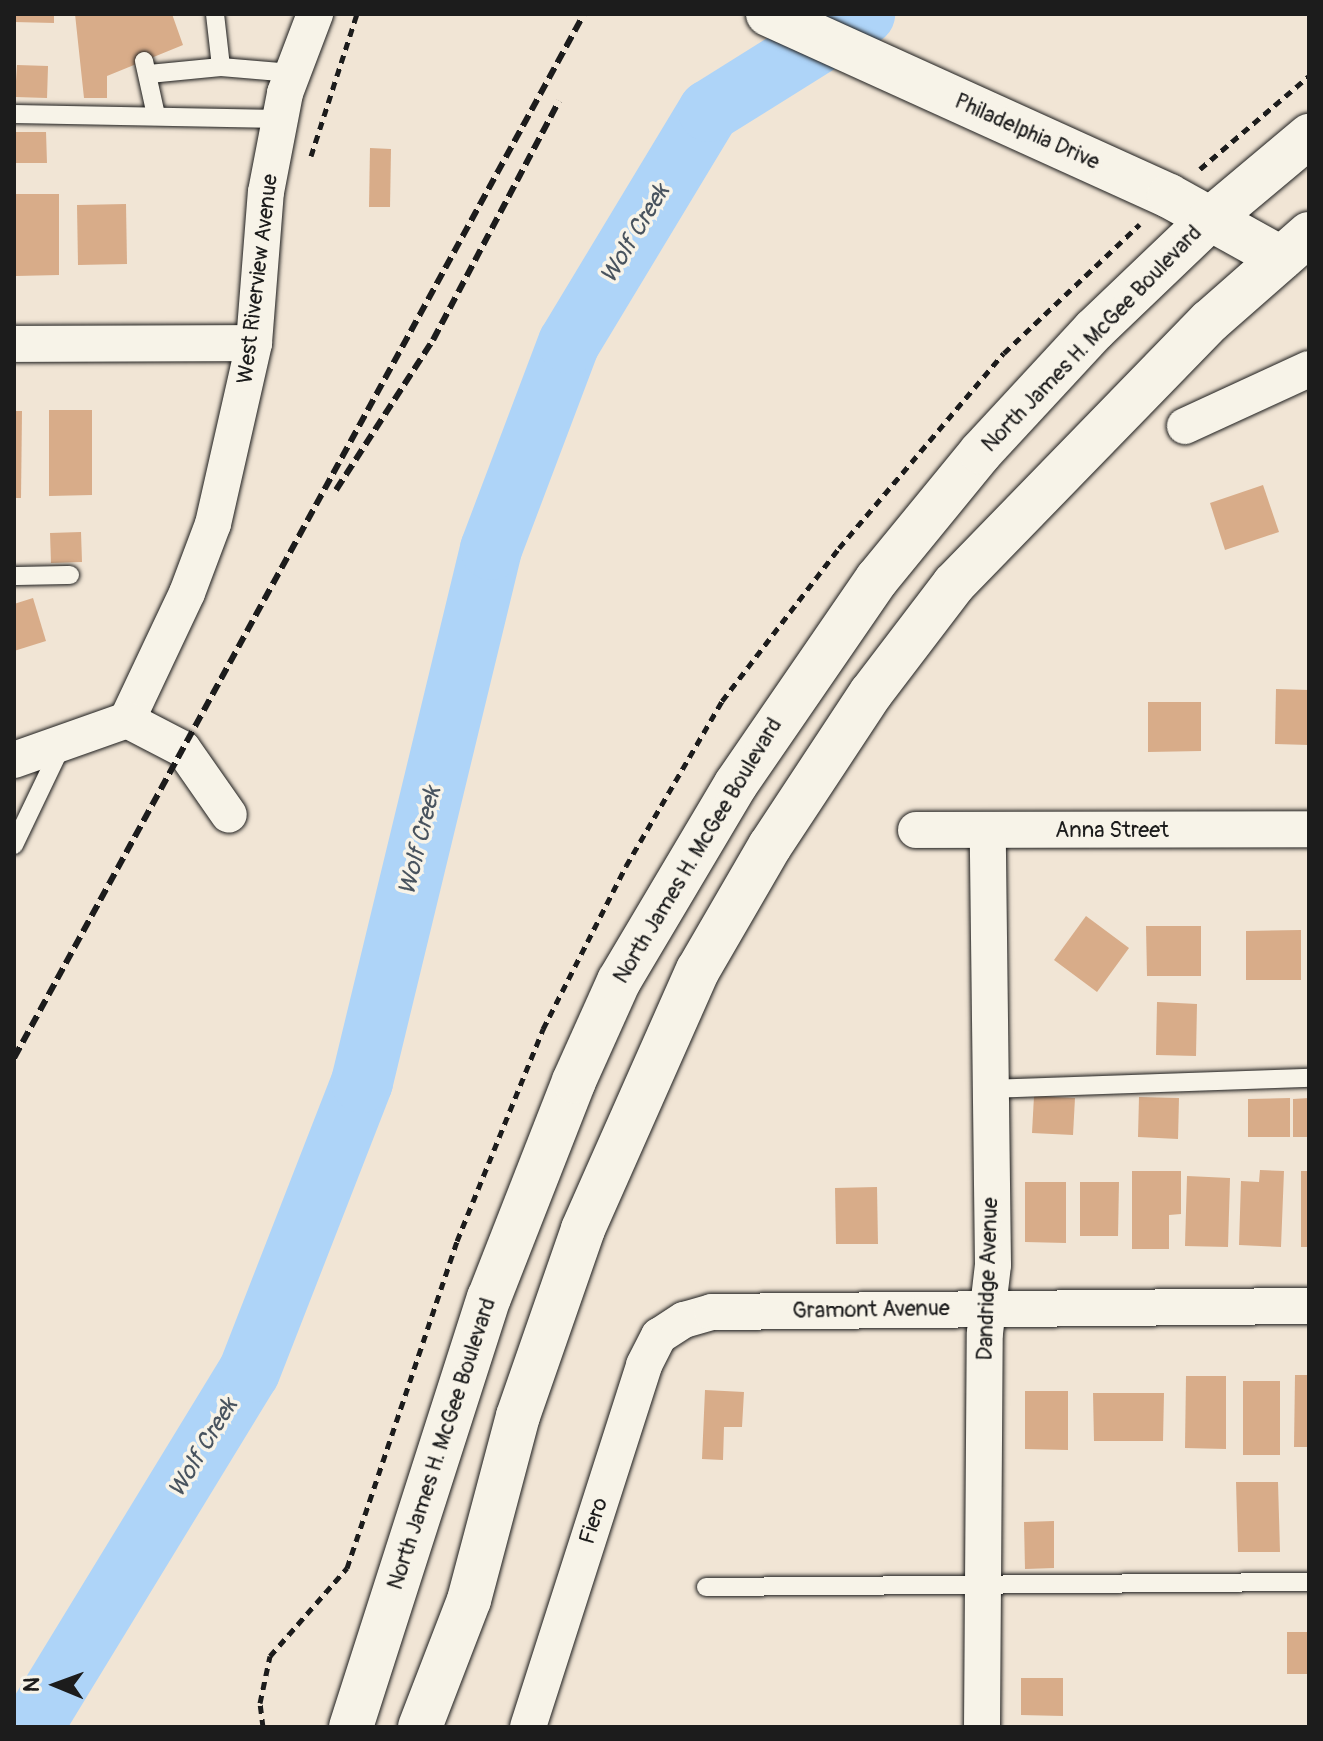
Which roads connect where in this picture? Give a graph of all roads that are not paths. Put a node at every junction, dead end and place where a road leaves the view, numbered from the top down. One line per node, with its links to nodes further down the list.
1 (215, 14): 4 (lane)
2 (315, 14): 5 (street, West Riverview Avenue)
3 (768, 14): 10 (main road, Philadelphia Drive)
4 (221, 67): 5 (lane); 7 (lane)
5 (292, 73): 8 (street, West Riverview Avenue)
6 (14, 114): 7 (lane)
7 (156, 115): 8 (lane)
8 (280, 119): 12 (street, West Riverview Avenue)
9 (1309, 136): 10 (main road, North James H. McGee Boulevard)
10 (1209, 220): 11 (main road, Philadelphia Drive); 34 (main road, North James H. McGee Boulevard)
11 (1295, 246): 35 (main road)
12 (254, 343): 13 (street); 18 (street, West Riverview Avenue)
13 (14, 344)
14 (1309, 369): 15 (street)
15 (1185, 426)
16 (70, 575): 17 (lane)
17 (14, 576)
18 (127, 720): 19 (street); 21 (street)
19 (61, 747): 20 (street); 25 (lane)
20 (14, 760)
21 (229, 815)
22 (1309, 829): 24 (street, Anna Street)
23 (916, 830): 24 (street, Anna Street)
24 (988, 831): 27 (street, Dandridge Avenue)
25 (14, 845)
26 (1309, 1078): 27 (lane)
27 (990, 1089): 29 (street, Dandridge Avenue)
28 (1309, 1306): 29 (street, Gramont Avenue)
29 (988, 1309): 30 (street, Gramont Avenue); 32 (street, Dandridge Avenue)
30 (676, 1325): 36 (street, Fiero)
31 (1309, 1582): 32 (lane)
32 (982, 1586): 33 (lane); 37 (street, Dandridge Avenue)
33 (706, 1587)
34 (351, 1727)
35 (420, 1727)
36 (528, 1727)
37 (982, 1727)

